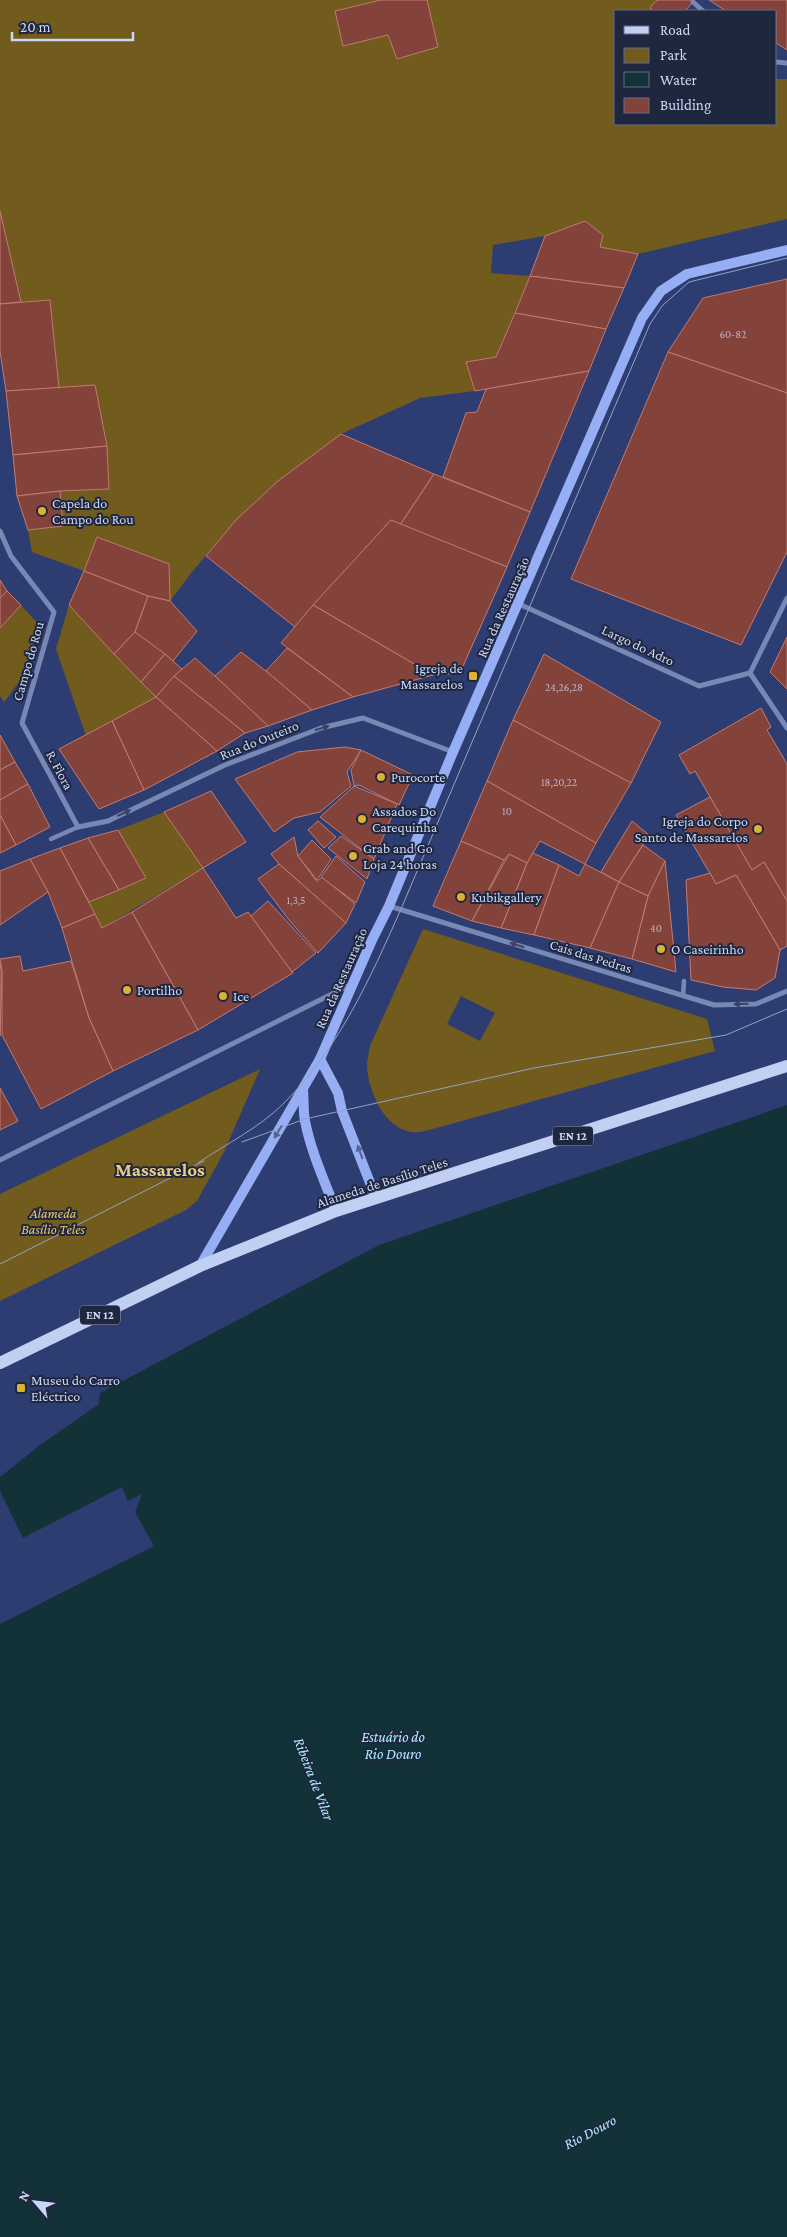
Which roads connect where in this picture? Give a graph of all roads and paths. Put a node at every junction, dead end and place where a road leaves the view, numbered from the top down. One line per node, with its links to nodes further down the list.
1 (693, 2): 2 (street)
2 (702, 10)
3 (787, 250): 6 (main road, Rua da Restauração)
4 (0, 531): 8 (street, Campo do Rou)
5 (787, 598): 7 (street)
6 (520, 604): 7 (street, Largo do Adro); 10 (main road, Rua da Restauração)
7 (750, 673): 9 (street)
8 (22, 723): 11 (street, R. Flora)
9 (787, 728)
10 (454, 752): 11 (street, Rua do Outeiro, one-way to 10); 13 (main road, Rua da Restauração)
11 (78, 827): 12 (street)
12 (51, 839)
13 (389, 906): 15 (main road, Rua da Restauração); 17 (street, Cais das Pedras, one-way to 13)
14 (684, 981): 17 (street)
15 (355, 982): 18 (main road, Rua da Restauração); 21 (street)
16 (787, 991): 17 (street, Cais das Pedras, one-way to 17)
17 (683, 996)
18 (320, 1059): 20 (main road, Rua da Restauração); 22 (main road, one-way to 18)
19 (787, 1066): 22 (main road, Alameda de Basílio Teles / EN 12)
20 (304, 1090): 23 (main road, Rua da Restauração); 24 (main road, Rua da Restauração, one-way to 24)
21 (0, 1160)
22 (376, 1198): 23 (main road, Alameda de Basílio Teles / EN 12)
23 (336, 1211): 24 (main road, Alameda de Basílio Teles / EN 12)
24 (200, 1266): 25 (main road, Alameda de Basílio Teles / EN 12)
25 (0, 1363)

